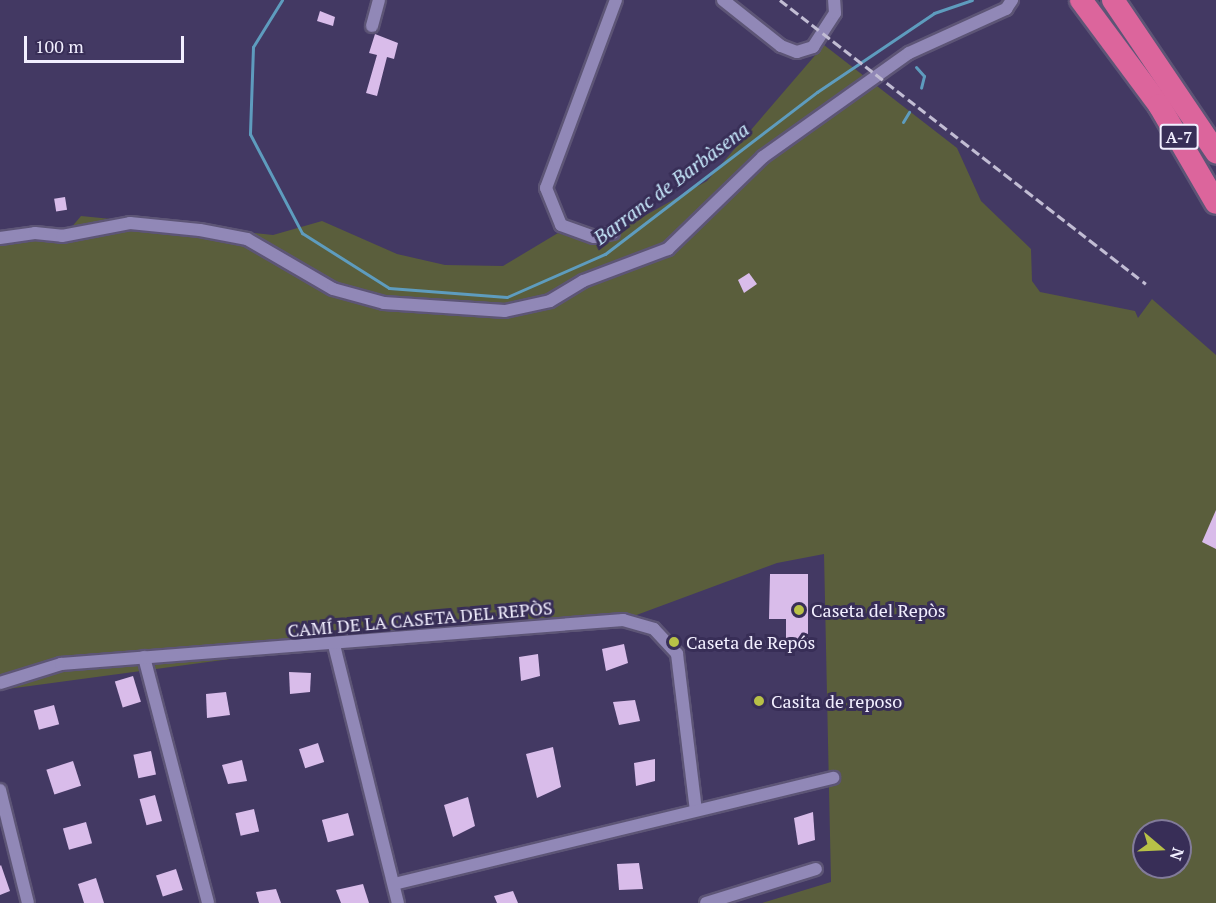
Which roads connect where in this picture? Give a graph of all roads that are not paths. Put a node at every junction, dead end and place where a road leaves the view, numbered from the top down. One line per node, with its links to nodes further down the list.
1 (379, 0): 8 (street)
2 (616, 0): 11 (street)
3 (723, 0): 4 (street)
4 (834, 0)
5 (1012, 0): 12 (street)
6 (1081, 0): 10 (highway, A-7)
7 (1113, 0): 9 (highway, A-7)
8 (372, 26)
9 (1216, 152)
10 (1216, 203)
11 (613, 233)
12 (0, 238)
13 (334, 645): 14 (street, CAMÍ DE LA CASETA DEL REPÒS); 18 (street, CAMÍ DE LA CASETA DEL REPÒS); 20 (street)
14 (144, 657): 15 (street, CAMÍ DE LA CASETA DEL REPÒS); 22 (street)
15 (0, 683)
16 (833, 778): 18 (street)
17 (0, 790): 21 (street)
18 (696, 810): 20 (street)
19 (816, 869): 24 (street)
20 (394, 884): 23 (street)
21 (28, 903)
22 (208, 903)
23 (398, 903)
24 (706, 903)

